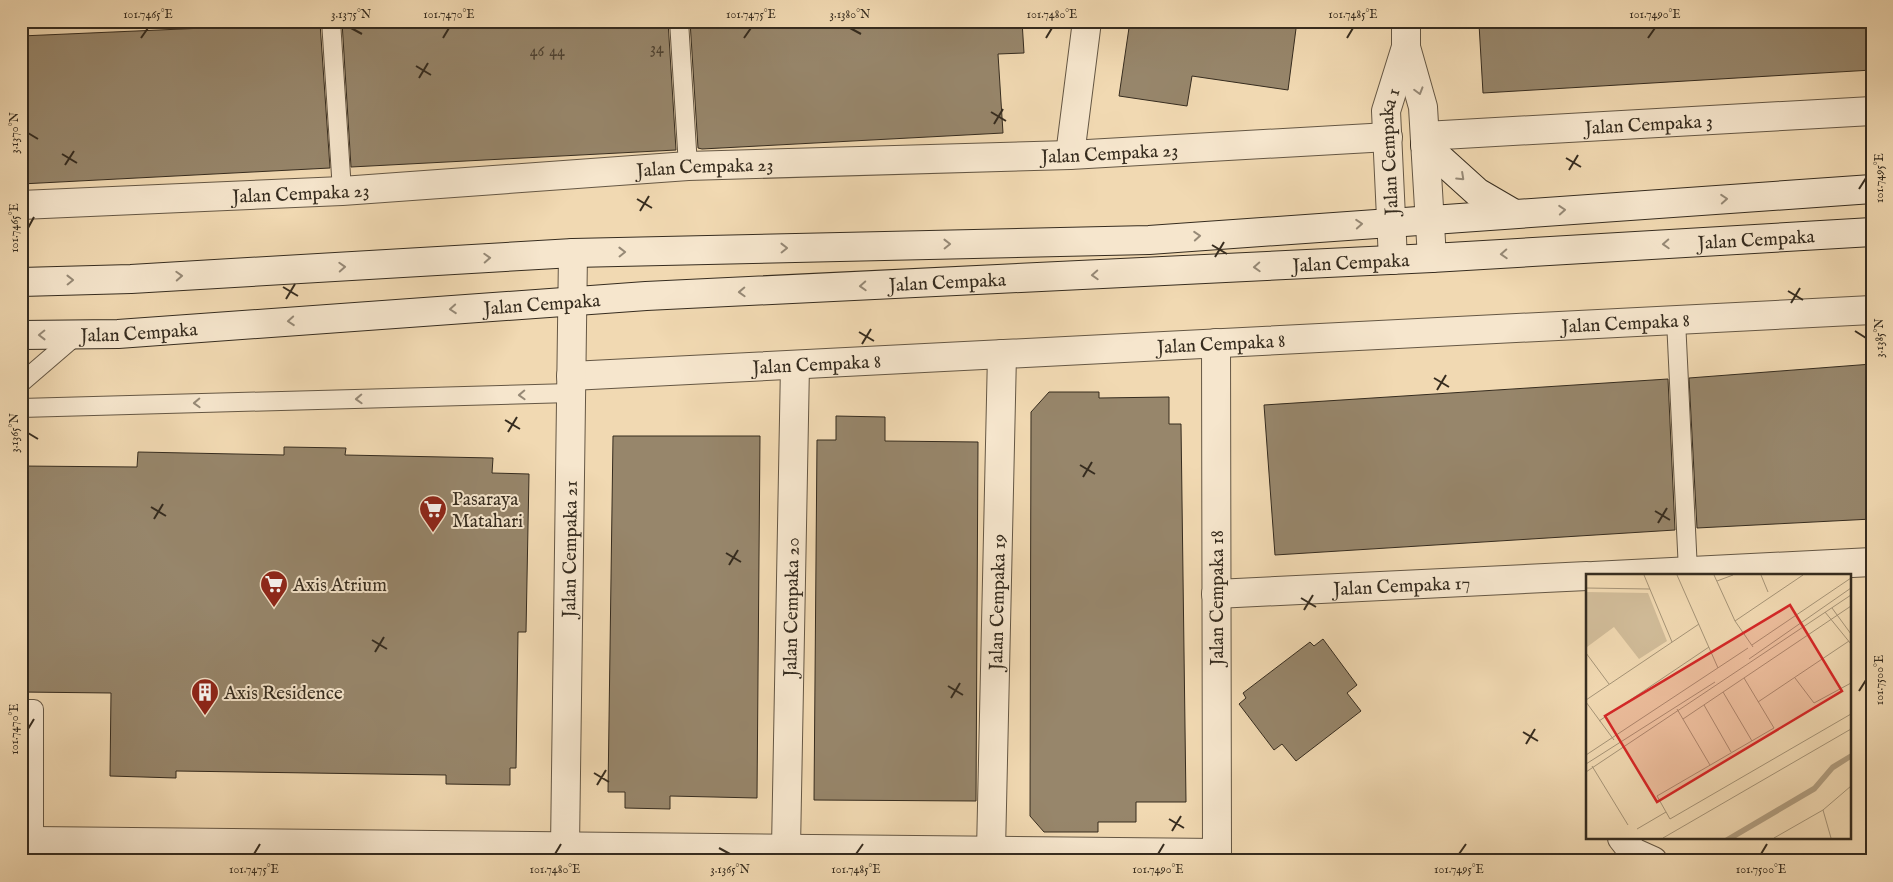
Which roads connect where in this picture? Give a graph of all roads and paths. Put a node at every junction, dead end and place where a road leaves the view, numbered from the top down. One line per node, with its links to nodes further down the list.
1 (331, 21): 11 (lane)
2 (679, 21): 9 (lane)
3 (1087, 21): 8 (street)
4 (1406, 34): 6 (street, Jalan Cempaka 1); 7 (street, Jalan Cempaka 1, one-way to 7)
5 (1872, 111): 7 (street, Jalan Cempaka 3)
6 (1388, 136): 8 (street, Jalan Cempaka 23); 15 (street, Jalan Cempaka 1)
7 (1425, 140): 13 (street, one-way to 13); 14 (street, Jalan Cempaka 1)
8 (1070, 155): 9 (street, Jalan Cempaka 23)
9 (688, 166): 11 (street, Jalan Cempaka 23)
10 (1872, 189): 13 (street, Jalan Cempaka, one-way to 10)
11 (342, 191): 12 (street, Jalan Cempaka 23)
12 (21, 205)
13 (1513, 213): 14 (street, Jalan Cempaka)
14 (1429, 220): 15 (street, Jalan Cempaka); 18 (street, Jalan Cempaka 1)
15 (1392, 222): 17 (street, Jalan Cempaka, one-way to 15); 19 (street, Jalan Cempaka 1)
16 (1872, 232): 18 (street, Jalan Cempaka, one-way to 18)
17 (573, 253): 20 (street, Jalan Cempaka, one-way to 17); 21 (street, Jalan Cempaka 21)
18 (1432, 258): 19 (street, Jalan Cempaka)
19 (1393, 260): 21 (street, Jalan Cempaka, one-way to 21)
20 (21, 282)
21 (572, 300): 24 (street, Jalan Cempaka, one-way to 24); 30 (street, Jalan Cempaka 21)
22 (1872, 310): 23 (street, Jalan Cempaka 8)
23 (1676, 320): 26 (street, Jalan Cempaka 8); 33 (lane)
24 (78, 334): 25 (street, Jalan Cempaka, one-way to 25); 29 (lane)
25 (21, 335)
26 (1216, 343): 27 (street, Jalan Cempaka 8); 36 (street, Jalan Cempaka 18)
27 (1002, 354): 28 (street, Jalan Cempaka 8); 41 (street, Jalan Cempaka 19)
28 (795, 365): 30 (street, Jalan Cempaka 8); 43 (street, Jalan Cempaka 20)
29 (21, 383)
30 (571, 385): 31 (lane, one-way to 31); 39 (street, Jalan Cempaka 21)
31 (21, 408)
32 (1872, 562): 33 (street)
33 (1688, 571): 34 (street)
34 (1634, 574)
35 (1586, 576): 36 (street, Jalan Cempaka 17)
36 (1216, 594): 41 (street, Jalan Cempaka 18)
37 (21, 709): 40 (lane)
38 (1624, 840): 44 (street)
39 (565, 846): 42 (street); 43 (street)
40 (34, 851): 42 (street)
41 (991, 851): 43 (street)
42 (433, 853)
43 (801, 853)
44 (1653, 861)

